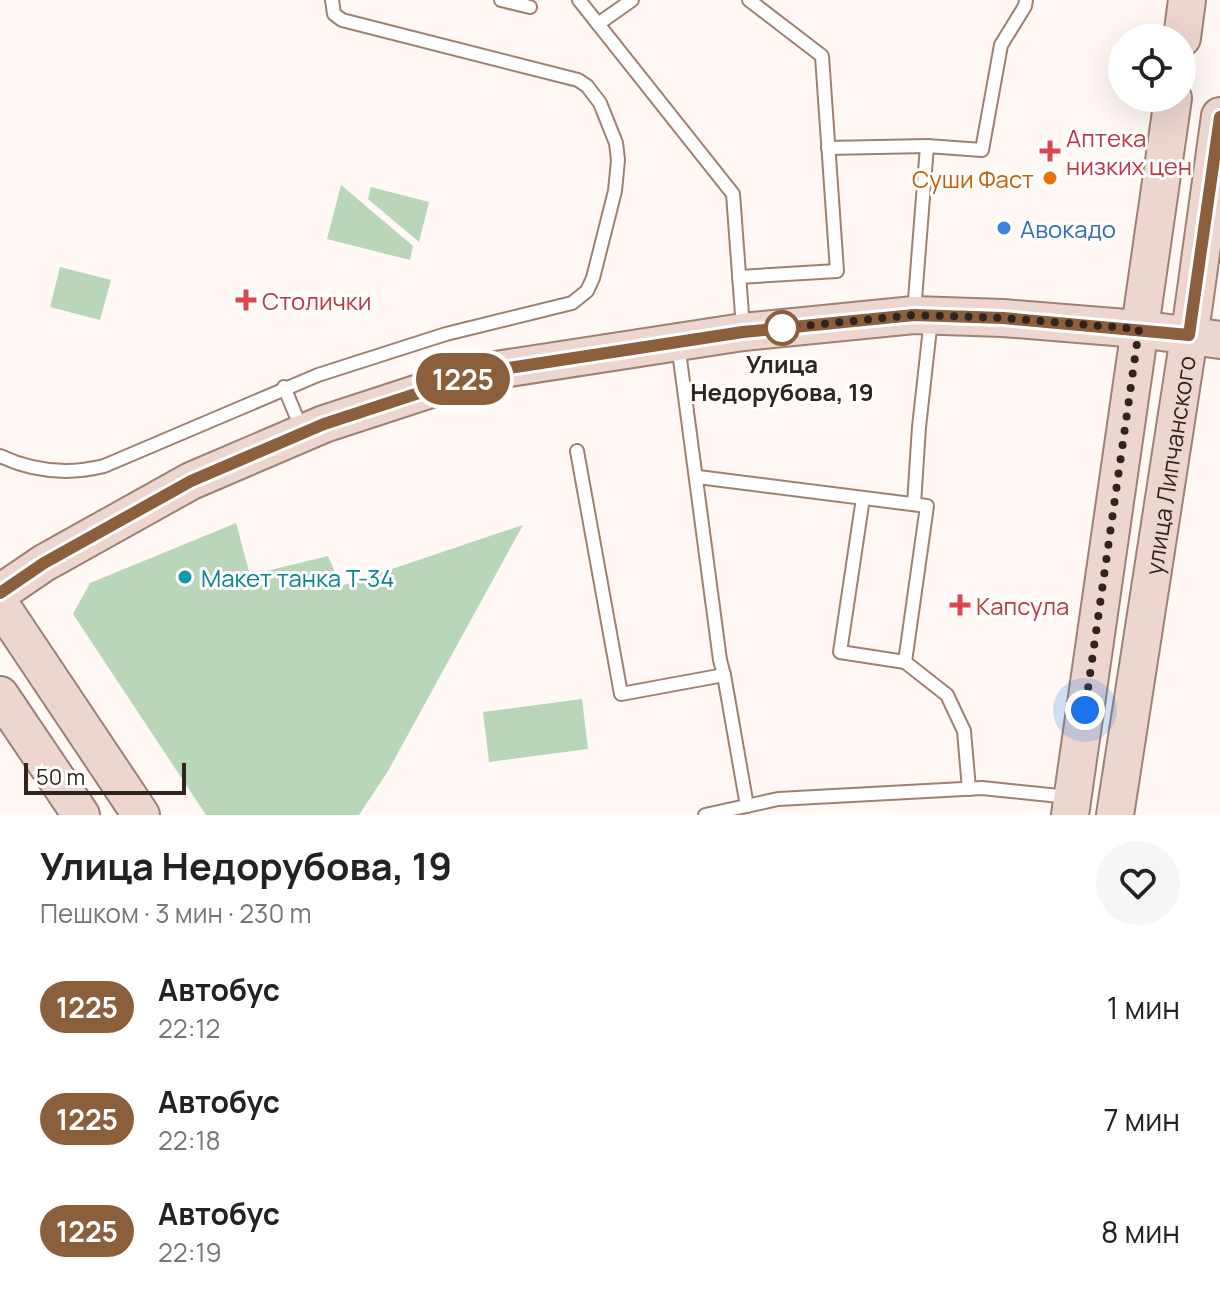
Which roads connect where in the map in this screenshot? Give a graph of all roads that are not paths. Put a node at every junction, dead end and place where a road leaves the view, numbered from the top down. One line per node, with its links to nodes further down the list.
1 (332, 0): 21 (lane)
2 (501, 0): 8 (lane)
3 (579, 0): 9 (lane)
4 (632, 0): 9 (lane)
5 (749, 0): 14 (lane)
6 (1026, 0): 13 (lane)
7 (1187, 0): 10 (street)
8 (530, 7)
9 (598, 24): 15 (lane)
10 (1184, 24)
11 (1171, 112): 17 (street, улица Липчанского)
12 (1220, 116): 19 (street, улица Липчанского)
13 (927, 146): 14 (lane); 16 (lane)
14 (828, 148): 15 (lane)
15 (739, 277): 18 (lane)
16 (923, 315): 17 (street); 18 (street); 27 (lane)
17 (1139, 329): 19 (street); 35 (street, улица Липчанского)
18 (743, 332): 20 (street)
19 (1204, 338): 39 (street, улица Липчанского)
20 (678, 341): 22 (street); 25 (lane)
21 (284, 387): 22 (lane); 24 (lane)
22 (304, 433): 28 (street)
23 (577, 451): 31 (lane)
24 (0, 456)
25 (698, 477): 26 (lane); 31 (lane)
26 (863, 498): 27 (lane); 30 (lane)
27 (914, 504): 30 (lane)
28 (0, 593)
29 (0, 604): 37 (street)
30 (905, 662): 33 (lane)
31 (724, 675): 34 (lane)
32 (0, 695): 36 (street)
33 (969, 789): 34 (lane); 35 (lane)
34 (747, 806): 38 (lane)
35 (1071, 806)
36 (81, 815)
37 (141, 815)
38 (705, 815)
39 (1115, 815)

